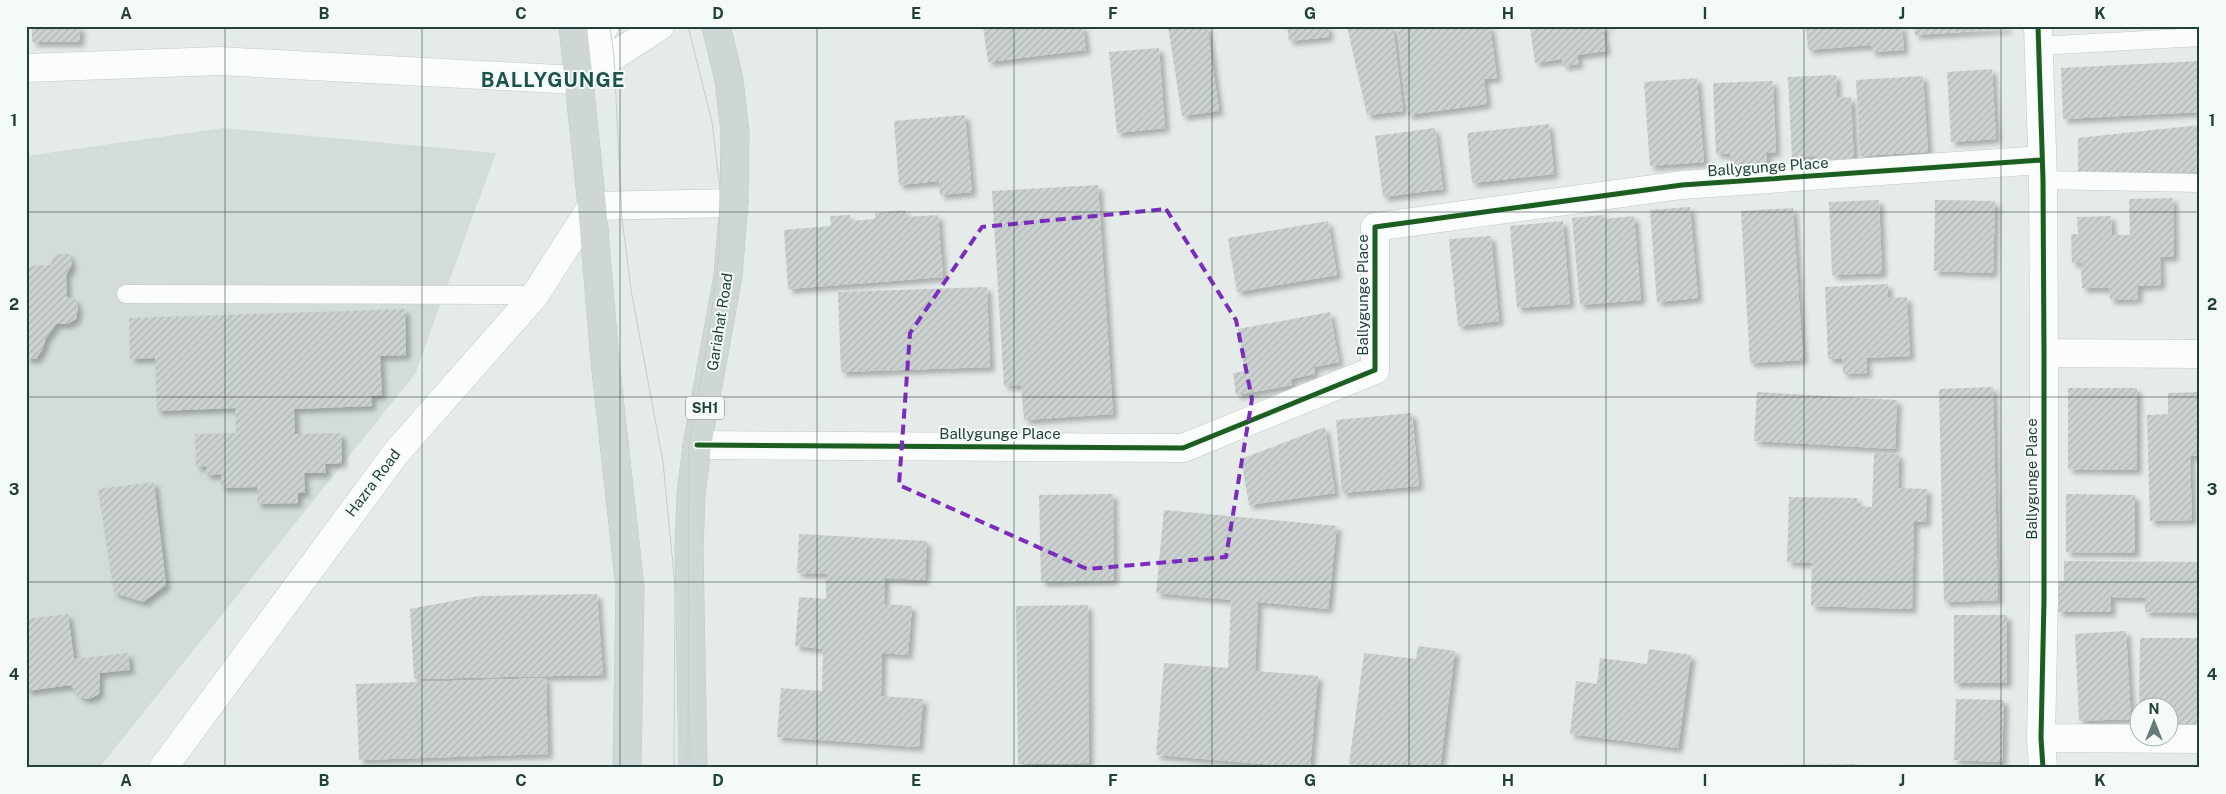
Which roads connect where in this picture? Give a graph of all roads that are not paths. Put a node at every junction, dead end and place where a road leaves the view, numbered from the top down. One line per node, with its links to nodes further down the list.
1 (573, 26): 8 (main road)
2 (605, 26): 8 (street)
3 (660, 26): 8 (street)
4 (716, 26): 11 (main road, Gariahat Road / SH1)
5 (2194, 33): 6 (lane)
6 (2038, 36): 9 (street, Ballygunge Place)
7 (26, 68): 8 (street)
8 (578, 80): 12 (main road)
9 (2042, 170): 10 (lane); 15 (street, Ballygunge Place); 17 (street, Ballygunge Place)
10 (2200, 183)
11 (734, 203): 12 (street); 17 (main road, Gariahat Road / SH1)
12 (592, 206): 14 (street, Hazra Road); 21 (main road)
13 (126, 294): 14 (lane)
14 (535, 295): 20 (street, Hazra Road)
15 (2044, 353): 16 (street); 18 (street, Ballygunge Place)
16 (2200, 354)
17 (697, 445): 22 (main road, Gariahat Road / SH1)
18 (2041, 738): 19 (street); 23 (street, Ballygunge Place)
19 (2200, 739)
20 (163, 768)
21 (627, 768)
22 (693, 768)
23 (2043, 768)

